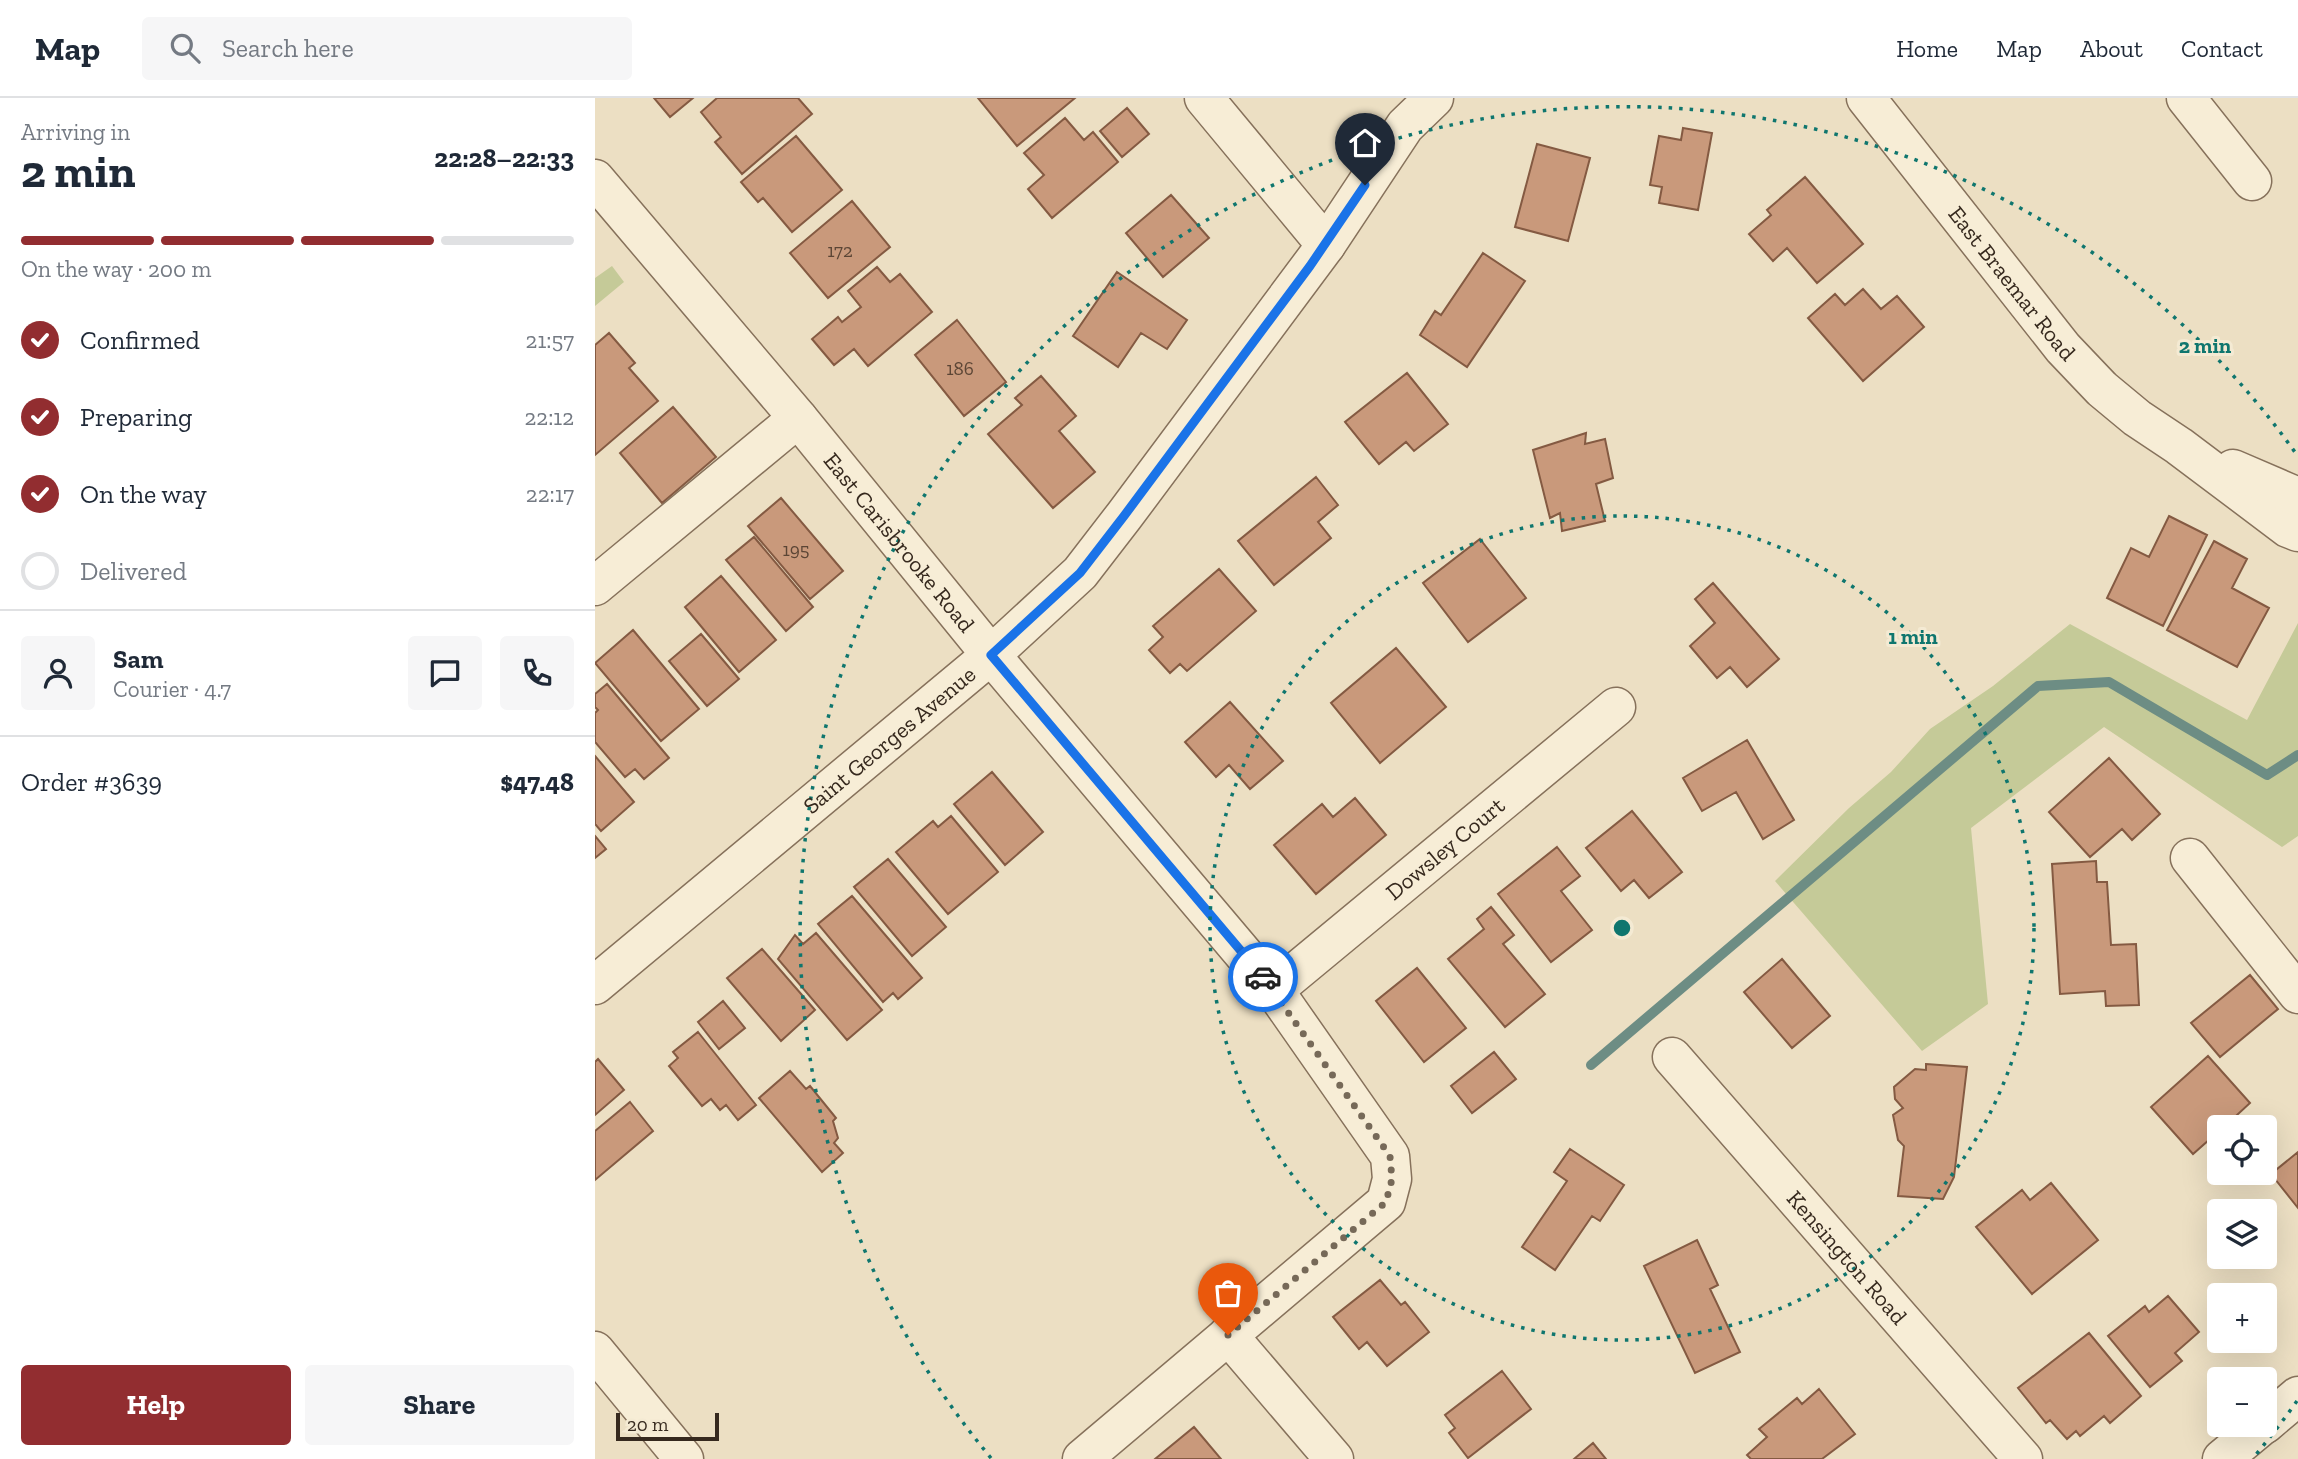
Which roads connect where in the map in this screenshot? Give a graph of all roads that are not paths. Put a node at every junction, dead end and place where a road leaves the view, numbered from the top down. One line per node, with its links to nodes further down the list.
1 (1204, 98): 7 (street)
2 (1434, 98): 7 (street, Saint Georges Avenue)
3 (1866, 98): 9 (street, East Braemar Road)
4 (2186, 98): 6 (street)
5 (595, 179): 8 (street, East Carisbrooke Road)
6 (2252, 181)
7 (1325, 245): 13 (street, Saint Georges Avenue)
8 (798, 418): 12 (street); 13 (street, East Carisbrooke Road)
9 (2179, 446): 10 (street, East Braemar Road); 11 (street, East Braemar Road)
10 (2298, 497)
11 (2298, 533)
12 (595, 586)
13 (991, 655): 16 (street, Saint Georges Avenue); 17 (street, East Carisbrooke Road)
14 (1616, 707): 17 (street, Dowsley Court)
15 (2190, 858): 18 (street)
16 (595, 985)
17 (1274, 990): 20 (street, East Carisbrooke Road)
18 (2298, 994)
19 (1672, 1057): 28 (street, Kensington Road)
20 (1228, 1335): 26 (street); 27 (street)
21 (595, 1351): 25 (street)
22 (2298, 1396): 23 (street)
23 (2277, 1413)
24 (2248, 1437): 29 (street)
25 (684, 1459)
26 (1082, 1459)
27 (1334, 1459)
28 (2023, 1459)
29 (2222, 1459)

